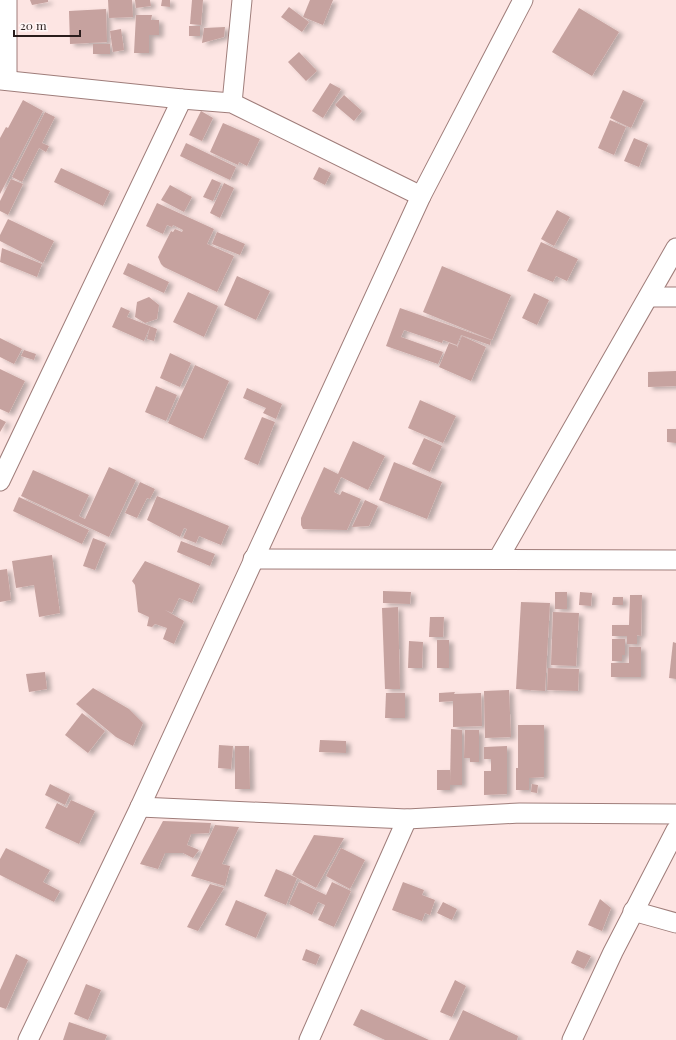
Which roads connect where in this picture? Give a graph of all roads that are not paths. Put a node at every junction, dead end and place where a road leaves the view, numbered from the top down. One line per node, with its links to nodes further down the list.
1 (7, 0): 4 (street)
2 (242, 0): 6 (street)
3 (523, 0): 7 (street)
4 (3, 80): 5 (street)
5 (182, 99): 6 (street); 11 (street)
6 (232, 102): 7 (street)
7 (421, 196): 12 (street)
8 (676, 248): 9 (street)
9 (649, 297): 10 (street); 13 (street)
10 (676, 297)
11 (0, 480)
12 (253, 559): 13 (street); 15 (street)
13 (498, 559): 14 (street)
14 (676, 560)
15 (140, 807): 17 (street); 21 (street)
16 (676, 814): 17 (street)
17 (407, 819): 22 (street)
18 (676, 830): 19 (street)
19 (633, 912): 20 (street); 23 (street)
20 (676, 923)
21 (28, 1040)
22 (309, 1040)
23 (572, 1040)

